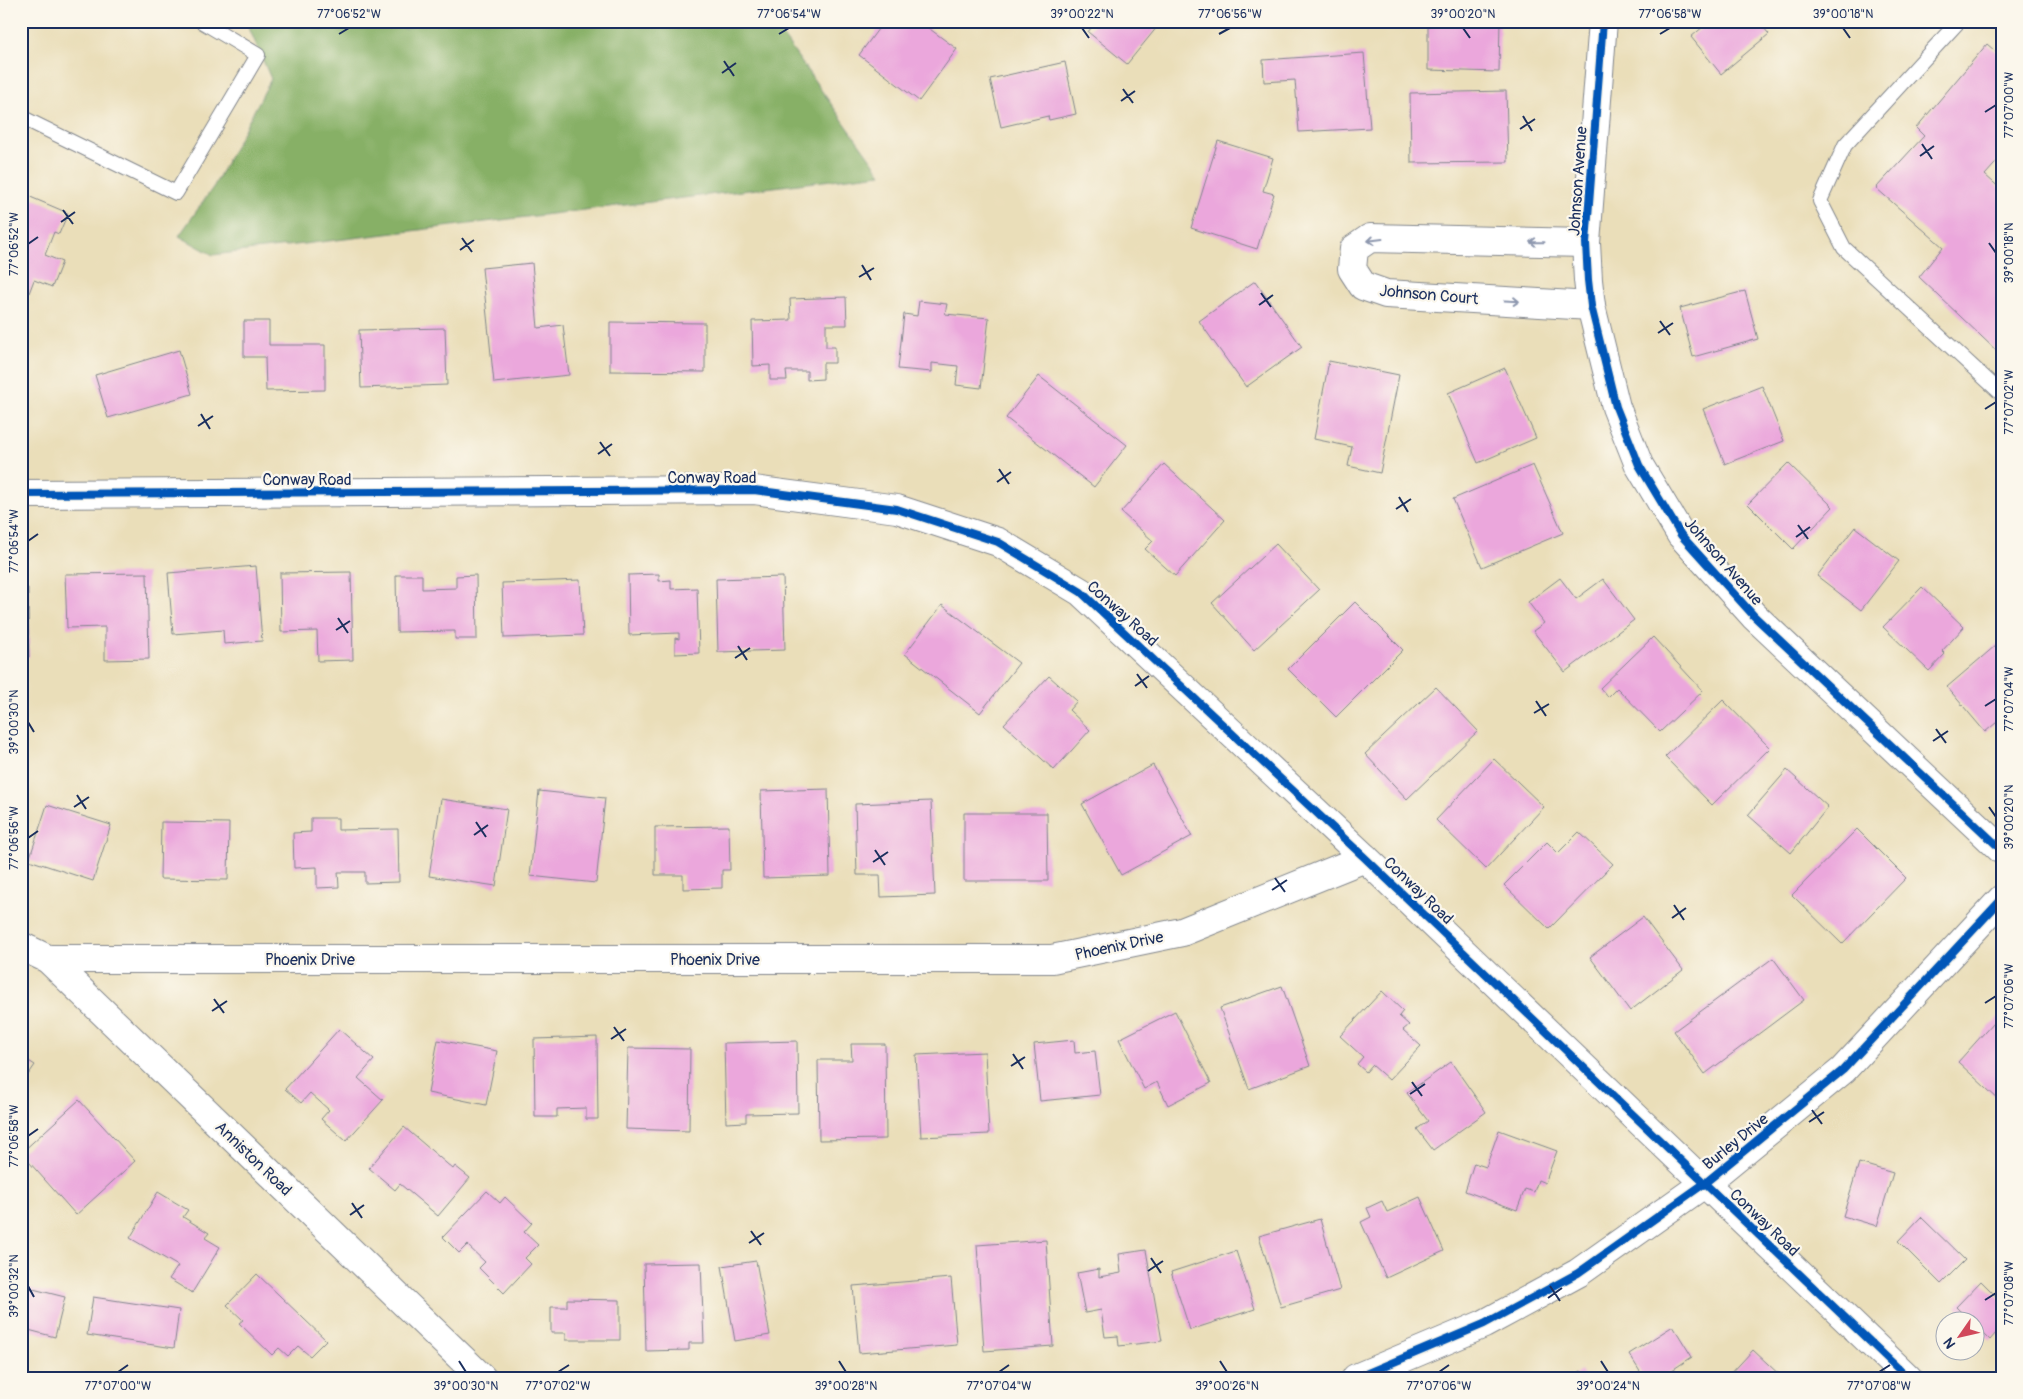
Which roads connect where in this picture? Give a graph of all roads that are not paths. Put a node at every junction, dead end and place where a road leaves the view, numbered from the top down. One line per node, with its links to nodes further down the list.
1 (202, 21): 4 (lane)
2 (1603, 21): 5 (street, Johnson Avenue)
3 (1959, 21): 7 (lane)
4 (21, 117)
5 (1586, 243): 6 (street, Johnson Avenue); 6 (street, Johnson Court, one-way to 6)
6 (1591, 306): 9 (street, Johnson Avenue)
7 (2002, 394)
8 (21, 494): 10 (street, Conway Road)
9 (2002, 850)
10 (1365, 858): 13 (street, Phoenix Drive); 14 (street, Conway Road)
11 (2002, 899): 14 (street, Burley Drive)
12 (21, 946): 13 (street, Anniston Road)
13 (48, 959): 15 (street, Anniston Road)
14 (1705, 1183): 16 (street, Burley Drive); 17 (street, Conway Road)
15 (482, 1378)
16 (1356, 1378)
17 (1908, 1378)

